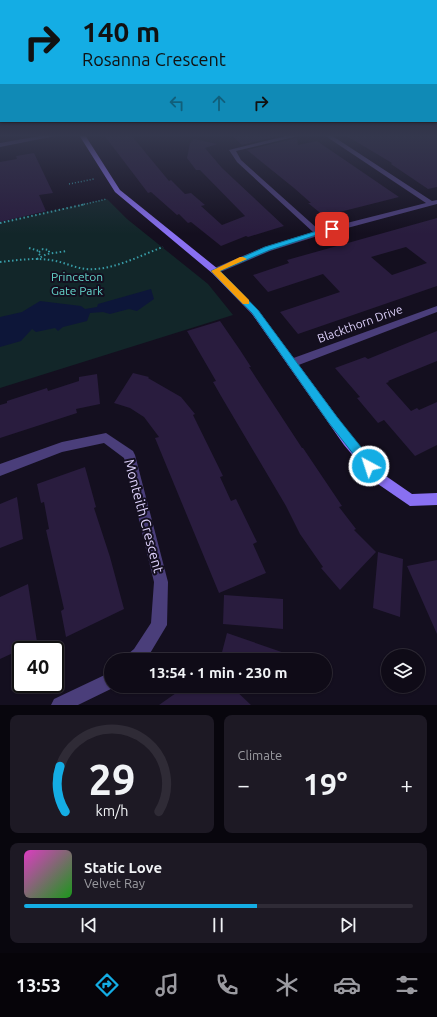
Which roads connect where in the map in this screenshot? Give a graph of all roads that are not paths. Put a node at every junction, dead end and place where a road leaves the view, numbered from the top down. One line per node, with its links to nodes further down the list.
1 (103, 168): 6 (street)
2 (247, 168): 5 (street)
3 (379, 168): 4 (street)
4 (434, 203): 5 (street)
5 (318, 232): 6 (street)
6 (215, 271): 8 (street)
7 (437, 309): 8 (street, Blackthorn Drive)
8 (292, 363): 10 (street)
9 (0, 470): 11 (street, Monteith Crescent)
10 (437, 499)
11 (141, 653)
12 (104, 683): 13 (street)
13 (60, 705)

